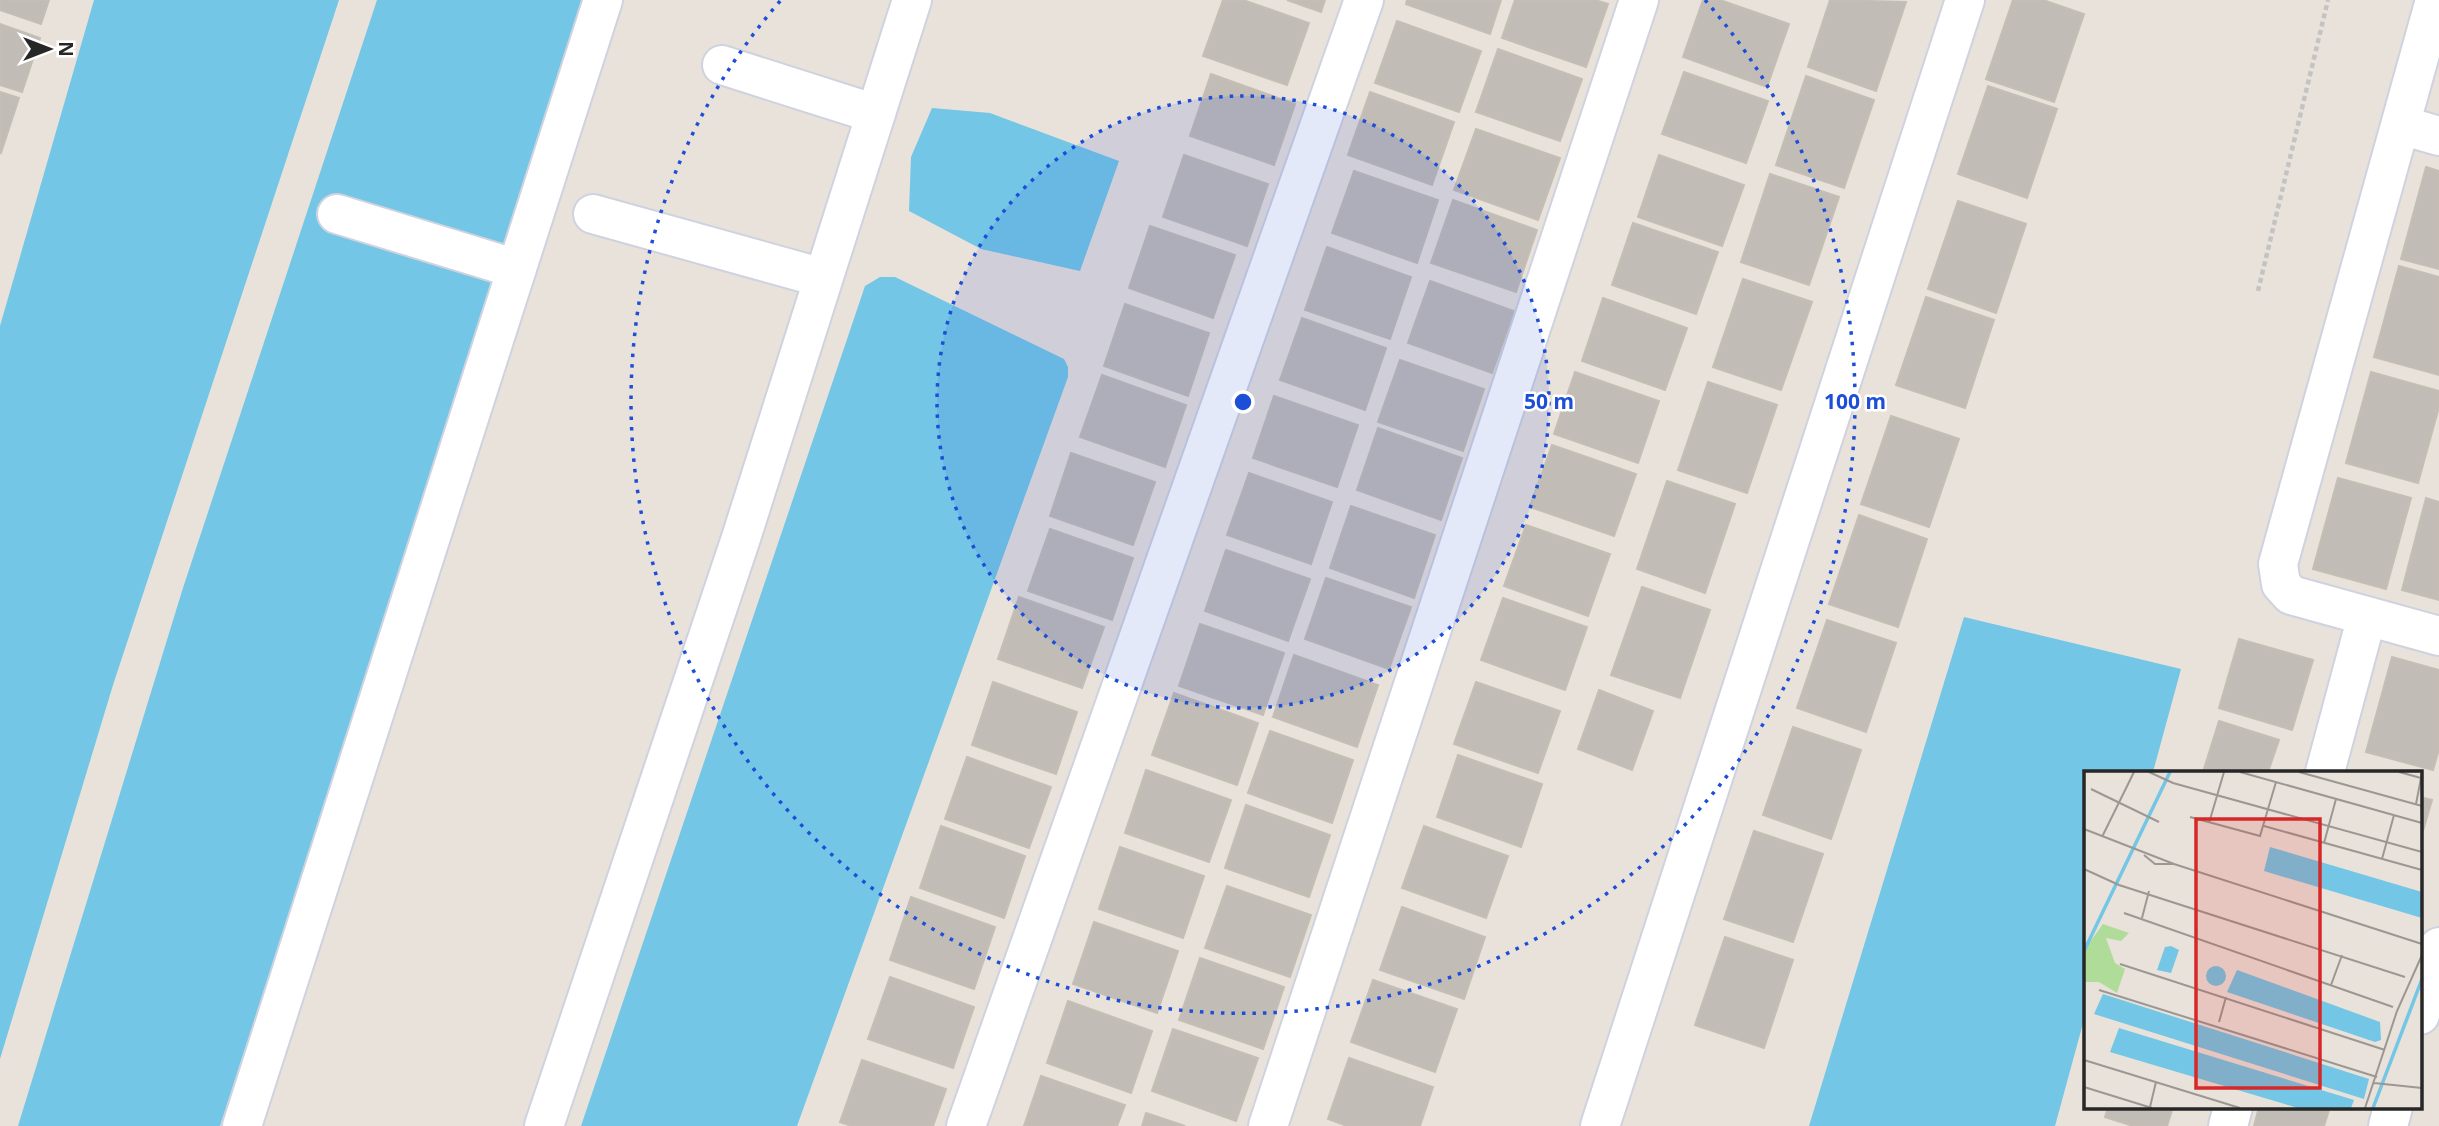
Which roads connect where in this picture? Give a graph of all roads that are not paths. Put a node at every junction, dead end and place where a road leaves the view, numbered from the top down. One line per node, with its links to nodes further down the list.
1 (603, 0): 13 (street)
2 (912, 0): 8 (street)
3 (1364, 0): 24 (street)
4 (1639, 0): 25 (street)
5 (1965, 0): 26 (street)
6 (2435, 0): 9 (street)
7 (722, 65): 8 (street)
8 (876, 114): 14 (street)
9 (2401, 125): 10 (street); 15 (street)
10 (2439, 136)
11 (337, 214): 13 (street)
12 (593, 214): 14 (street)
13 (517, 269): 22 (street)
14 (823, 278): 23 (street)
15 (2367, 616): 16 (street); 17 (street)
16 (2439, 636)
17 (2325, 771)
18 (2439, 947): 19 (street)
19 (2422, 1007)
20 (2233, 1108): 27 (street)
21 (2393, 1108): 28 (street)
22 (242, 1126)
23 (544, 1126)
24 (966, 1126)
25 (1268, 1126)
26 (1600, 1126)
27 (2228, 1126)
28 (2388, 1126)

